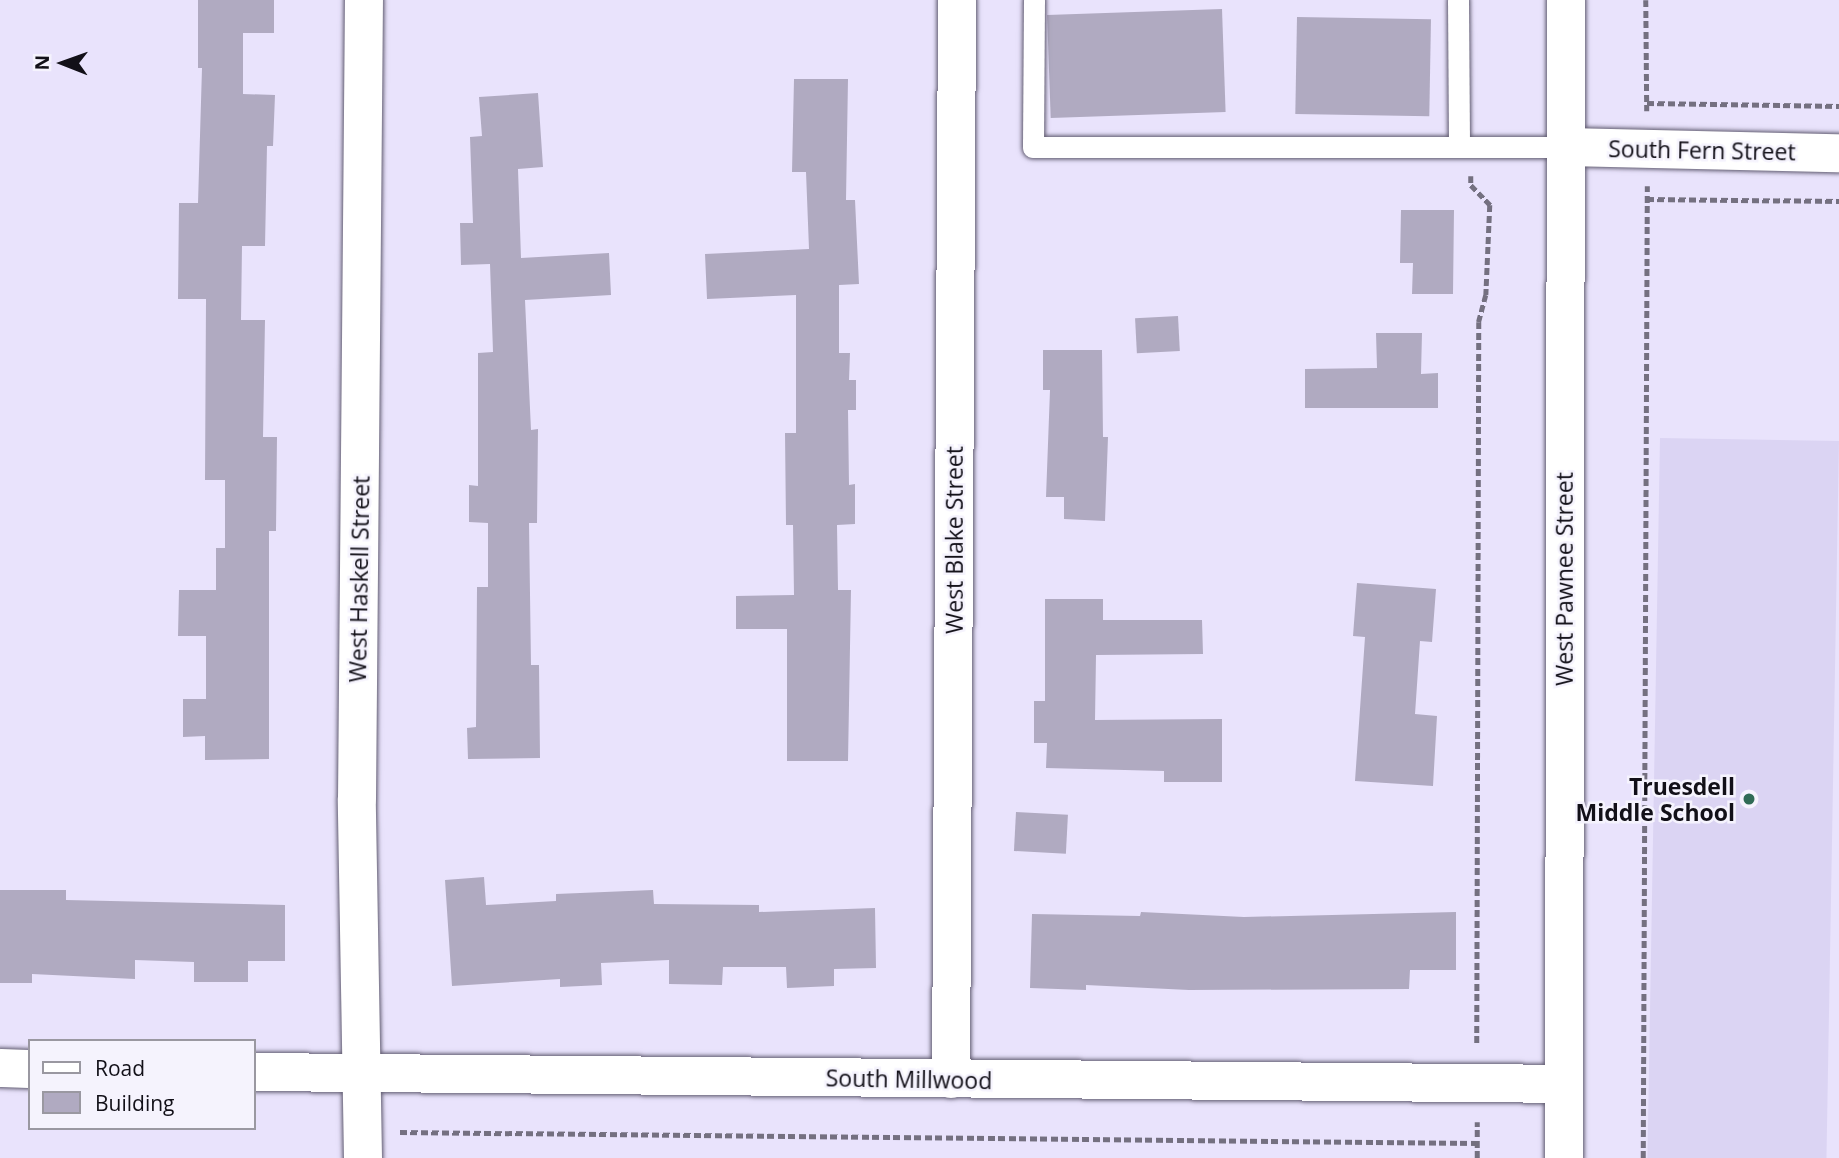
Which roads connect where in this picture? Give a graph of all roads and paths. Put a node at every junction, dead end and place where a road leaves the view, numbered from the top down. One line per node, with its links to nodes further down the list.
1 (364, 0): 18 (street, West Haskell Street)
2 (957, 0): 19 (street, West Blake Street)
3 (1034, 0): 9 (lane)
4 (1458, 0): 9 (lane)
5 (1566, 0): 10 (street, West Pawnee Street)
6 (1646, 0): 7 (path)
7 (1647, 103): 8 (path); 11 (path)
8 (1839, 106)
9 (1465, 145): 10 (lane); 20 (path)
10 (1565, 147): 11 (street, South Fern Street); 21 (street, West Pawnee Street)
11 (1647, 149): 12 (street, South Fern Street); 13 (path)
12 (1839, 153)
13 (1647, 199): 14 (path); 27 (path)
14 (1839, 201)
15 (0, 1068): 16 (street)
16 (28, 1069)
17 (256, 1072): 18 (street, South Millwood)
18 (362, 1074): 19 (street, South Millwood); 24 (street, West Haskell Street)
19 (951, 1079): 20 (street, South Millwood)
20 (1477, 1083): 21 (street, South Millwood); 23 (path)
21 (1564, 1084): 26 (street, West Pawnee Street)
22 (398, 1132): 23 (path)
23 (1477, 1143): 25 (path)
24 (363, 1158)
25 (1477, 1158)
26 (1564, 1158)
27 (1643, 1158)

